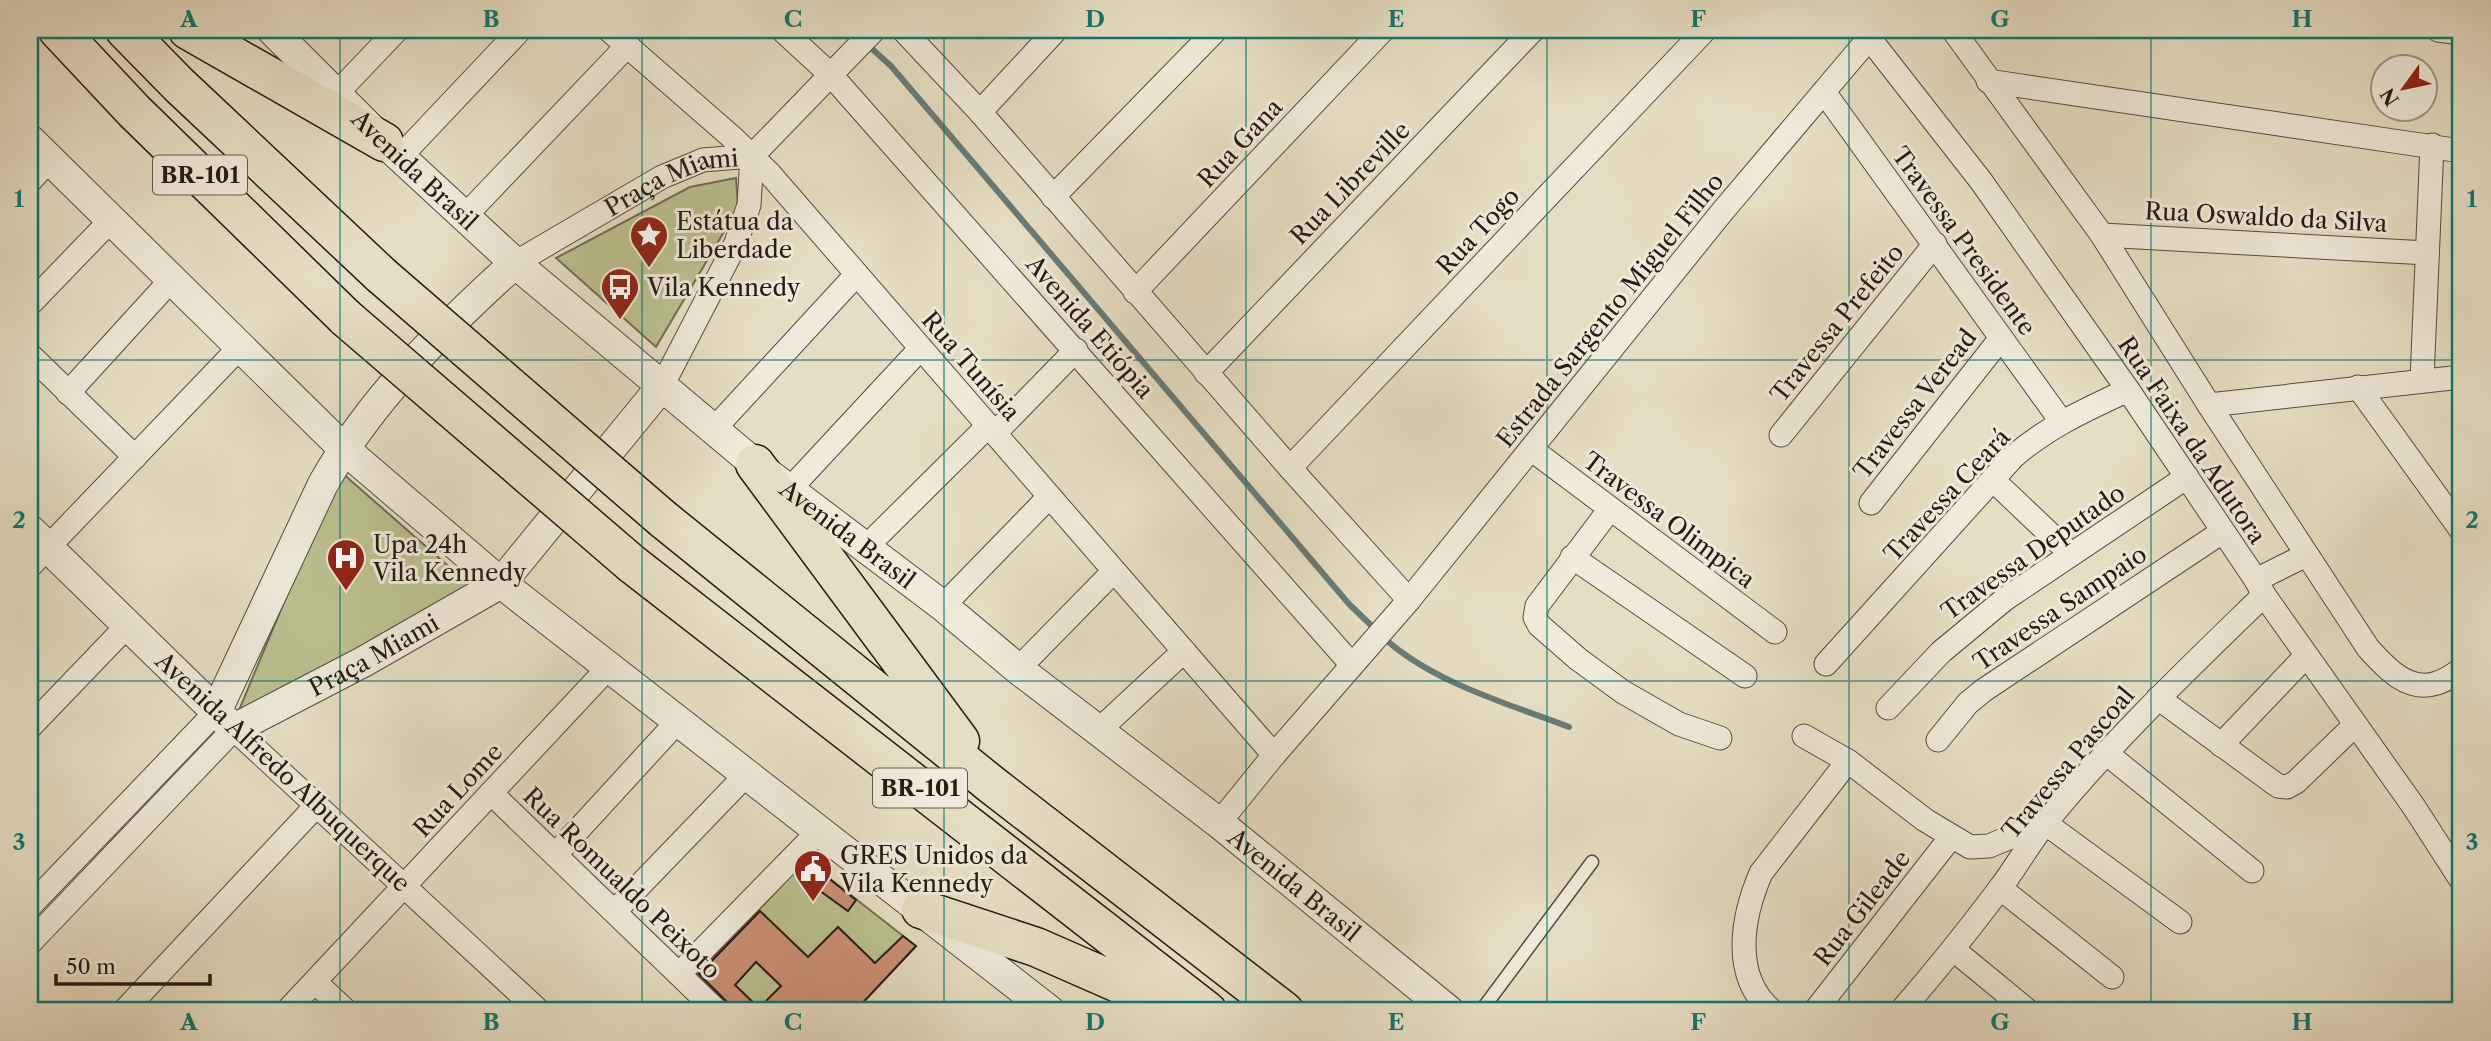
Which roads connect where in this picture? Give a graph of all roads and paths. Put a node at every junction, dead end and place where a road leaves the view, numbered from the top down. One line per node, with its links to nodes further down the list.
1 (58, 30): 136 (highway, BR-101, bridge)
2 (125, 30): 107 (highway, BR-101, bridge)
3 (188, 30): 27 (highway)
4 (272, 30): 24 (street, Avenida Brasil)
5 (397, 30): 24 (street)
6 (520, 30): 27 (street)
7 (610, 30): 20 (street, Rua Tunísia)
8 (782, 30): 21 (street, Avenida Etiópia)
9 (874, 30): 21 (street)
10 (903, 30): 25 (street)
11 (1056, 30): 25 (street)
12 (1216, 30): 31 (street)
13 (1383, 30): 40 (street, Rua Gana)
14 (1533, 30): 47 (street, Rua Libreville)
15 (1705, 30): 63 (street, Rua Togo)
16 (1953, 30): 22 (street, Rua Faixa da Adutora)
17 (2438, 30): 19 (street)
18 (1870, 32): 23 (street, Estrada Sargento Miguel Filho); 52 (street, Rua Faixa da Adutora)
19 (2461, 33)
20 (628, 45): 29 (street, Rua Tunísia); 32 (street)
21 (837, 69): 29 (street); 45 (street, Avenida Etiópia)
22 (1988, 80): 26 (street); 34 (street, Rua Faixa da Adutora)
23 (1824, 92): 35 (street, Travessa Presidente); 60 (street, Estrada Sargento Miguel Filho)
24 (337, 93): 27 (street, Avenida Brasil)
25 (980, 112): 31 (street)
26 (2432, 145): 28 (street); 36 (street)
27 (392, 149): 32 (street, Avenida Brasil)
28 (2461, 151)
29 (752, 156): 37 (street, Praça Miami); 38 (street, Rua Tunísia); 50 (street, Praça Miami)
30 (36, 161): 33 (street)
31 (1054, 197): 40 (street)
32 (465, 216): 37 (street, Avenida Brasil)
33 (111, 220): 39 (street); 41 (street)
34 (2102, 235): 36 (street, Rua Oswaldo da Silva); 54 (street, Rua Faixa da Adutora)
35 (1934, 244): 42 (street, Travessa Presidente); 58 (street, Travessa Prefeito)
36 (2427, 253): 49 (street)
37 (515, 263): 50 (street, Avenida Brasil); 59 (street, Praça Miami)
38 (856, 275): 44 (street, Rua Tunísia); 56 (street)
39 (172, 279): 43 (street); 53 (street)
40 (1135, 292): 47 (street)
41 (30, 304)
42 (2001, 338): 55 (street, Travessa Presidente); 68 (street, Travessa Veread)
43 (241, 346): 59 (street); 61 (street)
44 (920, 349): 57 (street, Rua Tunísia); 66 (street)
45 (1076, 350): 57 (street); 87 (street, Avenida Etiópia)
46 (30, 355): 53 (street)
47 (1206, 373): 63 (street)
48 (2461, 377): 49 (street)
49 (2422, 380): 51 (street)
50 (662, 386): 56 (street, Avenida Brasil); 78 (street, Praça Miami)
51 (2358, 387): 54 (street); 70 (street)
52 (2128, 390): 55 (street, Travessa Ceará); 64 (street, Rua Faixa da Adutora)
53 (68, 393): 61 (street)
54 (2209, 405): 75 (street, Rua Faixa da Adutora)
55 (2061, 421): 65 (street, Travessa Ceará)
56 (714, 429): 62 (street, Avenida Brasil)
57 (992, 429): 67 (street, Rua Tunísia); 72 (street)
58 (1781, 435)
59 (343, 448): 78 (street); 94 (street, Praça Miami)
60 (1531, 449): 69 (street, Travessa Olimpica); 80 (street, Estrada Sargento Miguel Filho)
61 (135, 457): 73 (street)
62 (755, 464): 66 (street, Avenida Brasil); 107 (highway)
63 (1290, 468): 80 (street)
64 (2187, 477): 71 (street, Rua Faixa da Adutora); 74 (street, Travessa Deputado)
65 (1993, 480): 74 (street); 86 (street, Travessa Ceará)
66 (789, 490): 72 (street, Avenida Brasil)
67 (1049, 497): 77 (street, Rua Tunísia); 81 (street)
68 (1871, 503)
69 (1610, 509): 76 (street); 83 (street, Travessa Olimpica)
70 (2461, 530)
71 (2222, 532): 79 (street, Rua Faixa da Adutora); 101 (street, Travessa Sampaio)
72 (866, 547): 81 (street, Avenida Brasil)
73 (36, 548): 82 (street, Avenida Alfredo Albuquerque)
74 (2071, 554): 93 (street, Travessa Deputado)
75 (2306, 555): 79 (street, Travessa Pascoal); 90 (street, Rua Faixa da Adutora)
76 (1572, 557): 91 (street); 100 (street)
77 (1114, 570): 84 (street, Rua Tunísia); 89 (street)
78 (500, 583): 88 (street); 94 (street, Praça Miami)
79 (2260, 587): 85 (street, Rua Faixa da Adutora); 92 (street, Travessa Pascoal)
80 (1409, 600): 87 (street, Estrada Sargento Miguel Filho)
81 (943, 606): 89 (street, Avenida Brasil)
82 (128, 625): 94 (street, Avenida Alfredo Albuquerque); 96 (street)
83 (1775, 632)
84 (1184, 651): 98 (street); 104 (street, Rua Tunísia)
85 (2306, 656): 97 (street, Rua Faixa da Adutora); 102 (street)
86 (1826, 664)
87 (1352, 665): 104 (street)
88 (609, 667): 95 (street); 108 (street, Rua Lome)
89 (1018, 668): 98 (street, Avenida Brasil)
90 (2461, 670)
91 (1745, 676)
92 (2158, 698): 102 (street); 103 (street, Travessa Pascoal)
93 (1888, 708)
94 (225, 720): 109 (street, Avenida Alfredo Albuquerque); 120 (street); 124 (street)
95 (678, 721): 106 (street); 114 (street)
96 (30, 726)
97 (2354, 726): 102 (street); 117 (street, Rua Faixa da Adutora)
98 (1098, 731): 110 (street, Avenida Brasil)
99 (1804, 736): 105 (street)
100 (1720, 738)
101 (1938, 740)
102 (2221, 745)
103 (2106, 753): 111 (street, Travessa Pascoal); 116 (street)
104 (1274, 755): 110 (street)
105 (1848, 761): 113 (street); 140 (street)
106 (747, 774): 112 (street); 122 (street)
107 (992, 785): 137 (highway, BR-101)
108 (491, 793): 114 (street, Rua Romualdo Peixoto); 118 (street, Rua Lome)
109 (317, 805): 118 (street, Avenida Alfredo Albuquerque); 130 (street)
110 (1219, 823): 138 (street, Avenida Brasil)
111 (2045, 823): 113 (street); 119 (street, Travessa Pascoal); 123 (street)
112 (820, 830): 121 (street); 126 (street)
113 (1951, 838): 141 (street, Rua Gileade)
114 (556, 854): 122 (street, Rua Romualdo Peixoto)
115 (1592, 862): 139 (lane)
116 (2252, 871)
117 (2461, 880)
118 (405, 886): 128 (street, Rua Lome); 133 (street, Avenida Alfredo Albuquerque)
119 (2000, 888): 125 (street, Travessa Pascoal); 127 (street)
120 (30, 906)
121 (921, 909): 129 (street); 135 (highway)
122 (615, 911): 126 (street, Rua Romualdo Peixoto)
123 (2180, 922)
124 (30, 943)
125 (1954, 950): 142 (street, Travessa Pascoal); 143 (street)
126 (679, 974): 134 (street, Rua Romualdo Peixoto)
127 (2112, 977)
128 (315, 982): 131 (street, Rua Lome); 132 (street)
129 (1036, 1007)
130 (124, 1011)
131 (287, 1011)
132 (346, 1011)
133 (539, 1011)
134 (717, 1011)
135 (1182, 1011)
136 (1207, 1011)
137 (1284, 1011)
138 (1449, 1011)
139 (1481, 1011)
140 (1772, 1011)
141 (1815, 1011)
142 (1901, 1011)
143 (2028, 1011)

